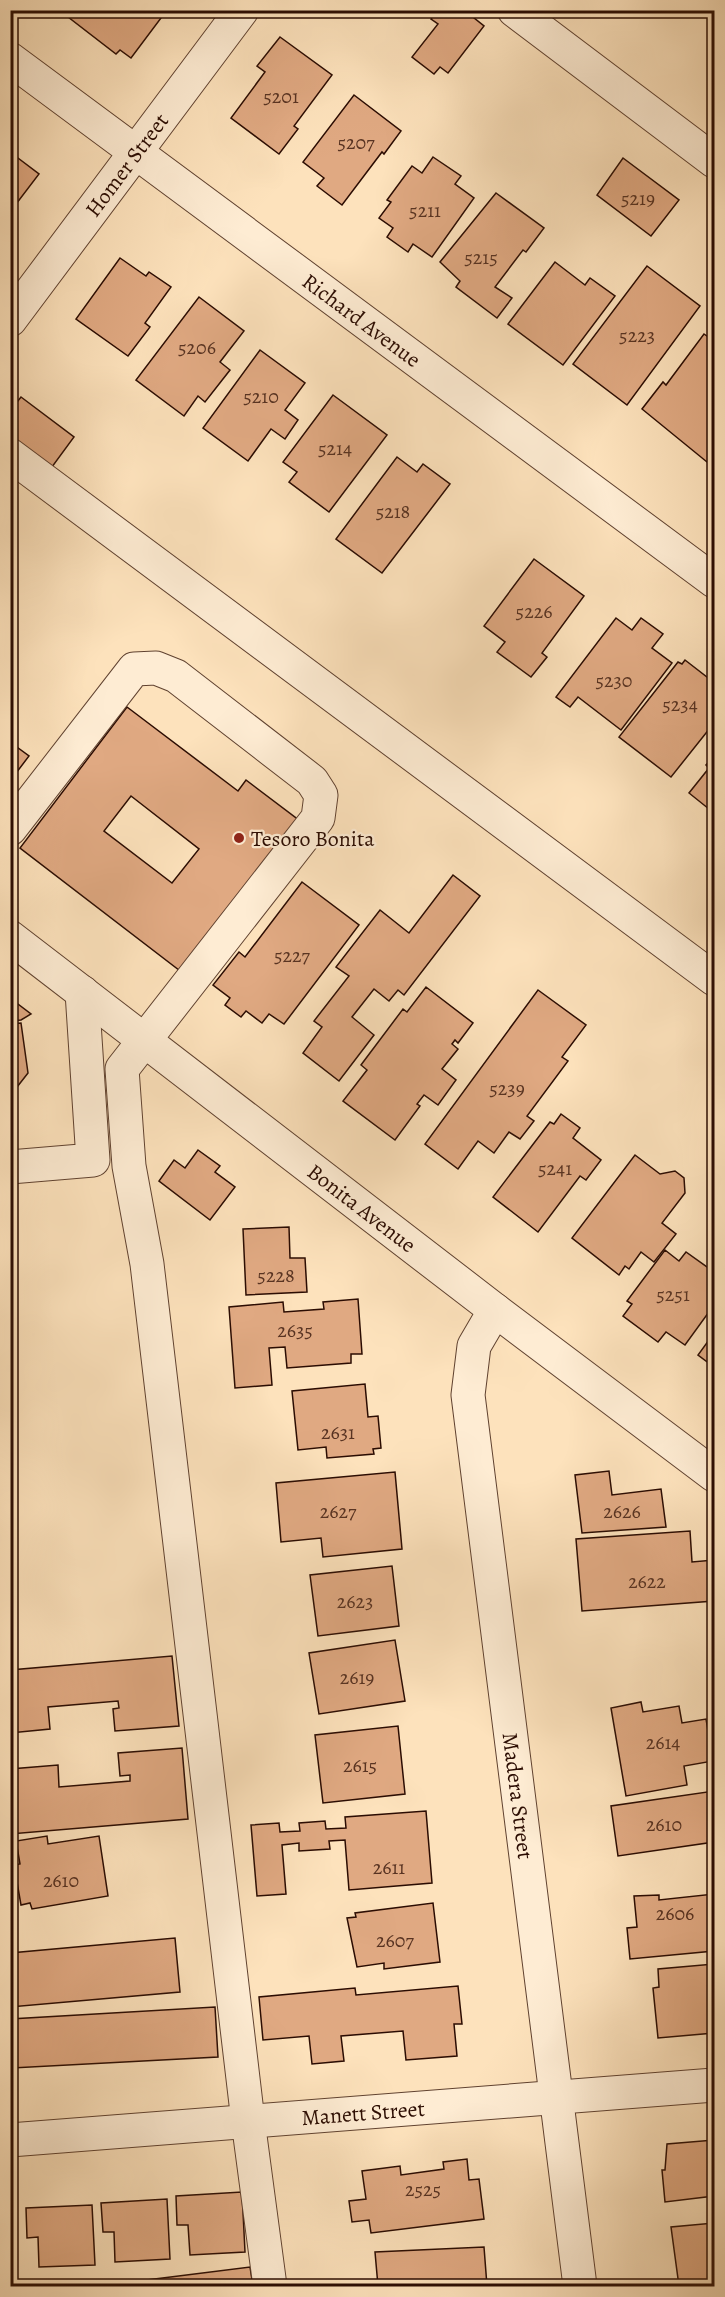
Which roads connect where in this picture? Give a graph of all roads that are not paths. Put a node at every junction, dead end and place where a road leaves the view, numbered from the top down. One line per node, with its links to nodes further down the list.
1 (242, 10): 4 (street, Homer Street)
2 (514, 10): 5 (street)
3 (10, 59): 4 (street, Richard Avenue)
4 (136, 152): 6 (street, Homer Street); 8 (street, Richard Avenue)
5 (714, 161)
6 (10, 320)
7 (10, 455): 11 (street)
8 (714, 580)
9 (10, 830): 13 (street)
10 (10, 937): 12 (street, Bonita Avenue)
11 (714, 979)
12 (82, 992): 13 (street, Bonita Avenue); 14 (street)
13 (145, 1041): 15 (street, Bonita Avenue); 19 (street)
14 (10, 1167)
15 (495, 1310): 16 (street, Bonita Avenue); 18 (street, Madera Street)
16 (714, 1475)
17 (714, 2085): 18 (street, Manett Street)
18 (557, 2097): 19 (street, Manett Street); 22 (street, Madera Street)
19 (248, 2121): 20 (street, Manett Street); 21 (street)
20 (10, 2140)
21 (270, 2286)
22 (580, 2286)

